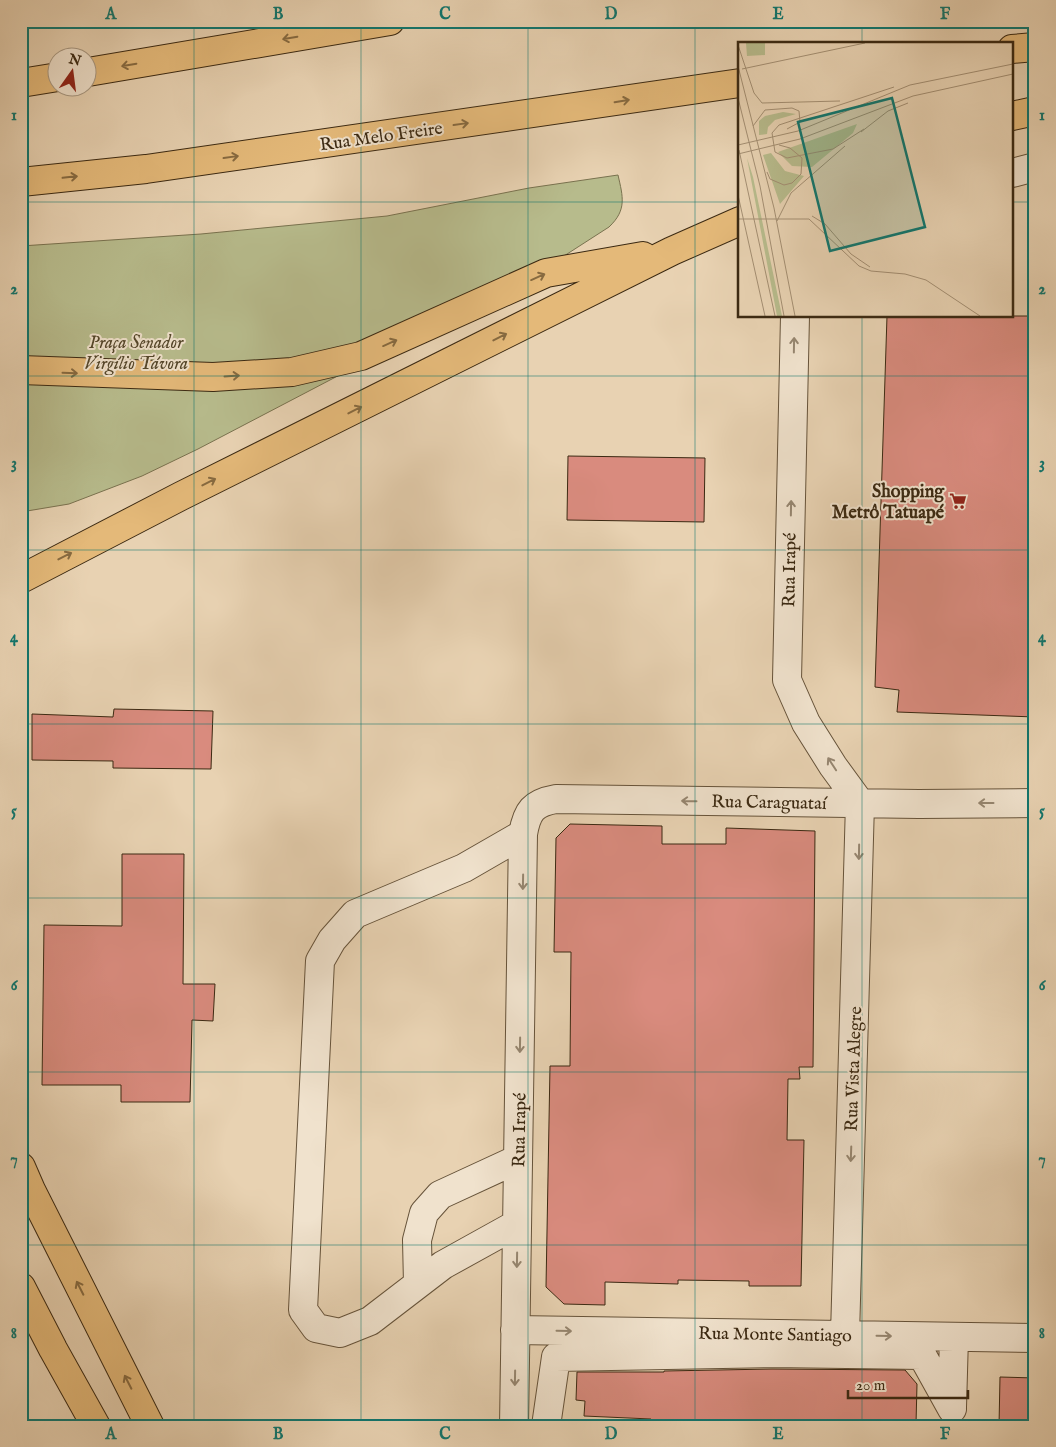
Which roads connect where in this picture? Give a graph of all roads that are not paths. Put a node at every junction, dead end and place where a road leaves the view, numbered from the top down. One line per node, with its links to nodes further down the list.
1 (390, 21): 4 (main road, one-way to 4)
2 (1035, 47): 3 (main road)
3 (1014, 49)
4 (98, 70)
5 (48, 79): 6 (main road)
6 (21, 83)
7 (738, 83): 12 (main road, Rua Melo Freire, one-way to 7)
8 (1035, 111): 9 (main road)
9 (1014, 116)
10 (1035, 167): 11 (street)
11 (1014, 172)
12 (21, 182)
13 (738, 222): 14 (main road)
14 (672, 251): 16 (main road, one-way to 14); 17 (main road, one-way to 14)
15 (795, 318): 18 (street, Rua Irapé, one-way to 15)
16 (21, 370)
17 (21, 579)
18 (860, 803): 19 (street, Rua Caraguataí, one-way to 18); 20 (street, Rua Caraguataí, one-way to 20); 28 (street, Rua Vista Alegre, one-way to 28)
19 (1035, 803)
20 (523, 834): 21 (street, Rua Irapé, one-way to 21); 24 (street)
21 (518, 1159): 23 (street, Rua Irapé); 24 (street)
22 (21, 1167): 34 (main road, one-way to 22)
23 (517, 1224): 24 (street); 26 (street, Rua Irapé, one-way to 26)
24 (418, 1284)
25 (21, 1287): 33 (main road)
26 (515, 1330): 27 (street, Rua Monte Santiago, one-way to 27); 35 (street, Rua Irapé, one-way to 35)
27 (806, 1334): 28 (street, Rua Monte Santiago); 31 (street)
28 (845, 1335): 29 (street, Rua Monte Santiago, one-way to 29)
29 (954, 1337): 30 (street, Rua Monte Santiago); 32 (street)
30 (1035, 1338)
31 (772, 1353): 32 (street); 36 (street)
32 (952, 1417)
33 (96, 1426)
34 (150, 1426)
35 (514, 1426)
36 (546, 1426)

